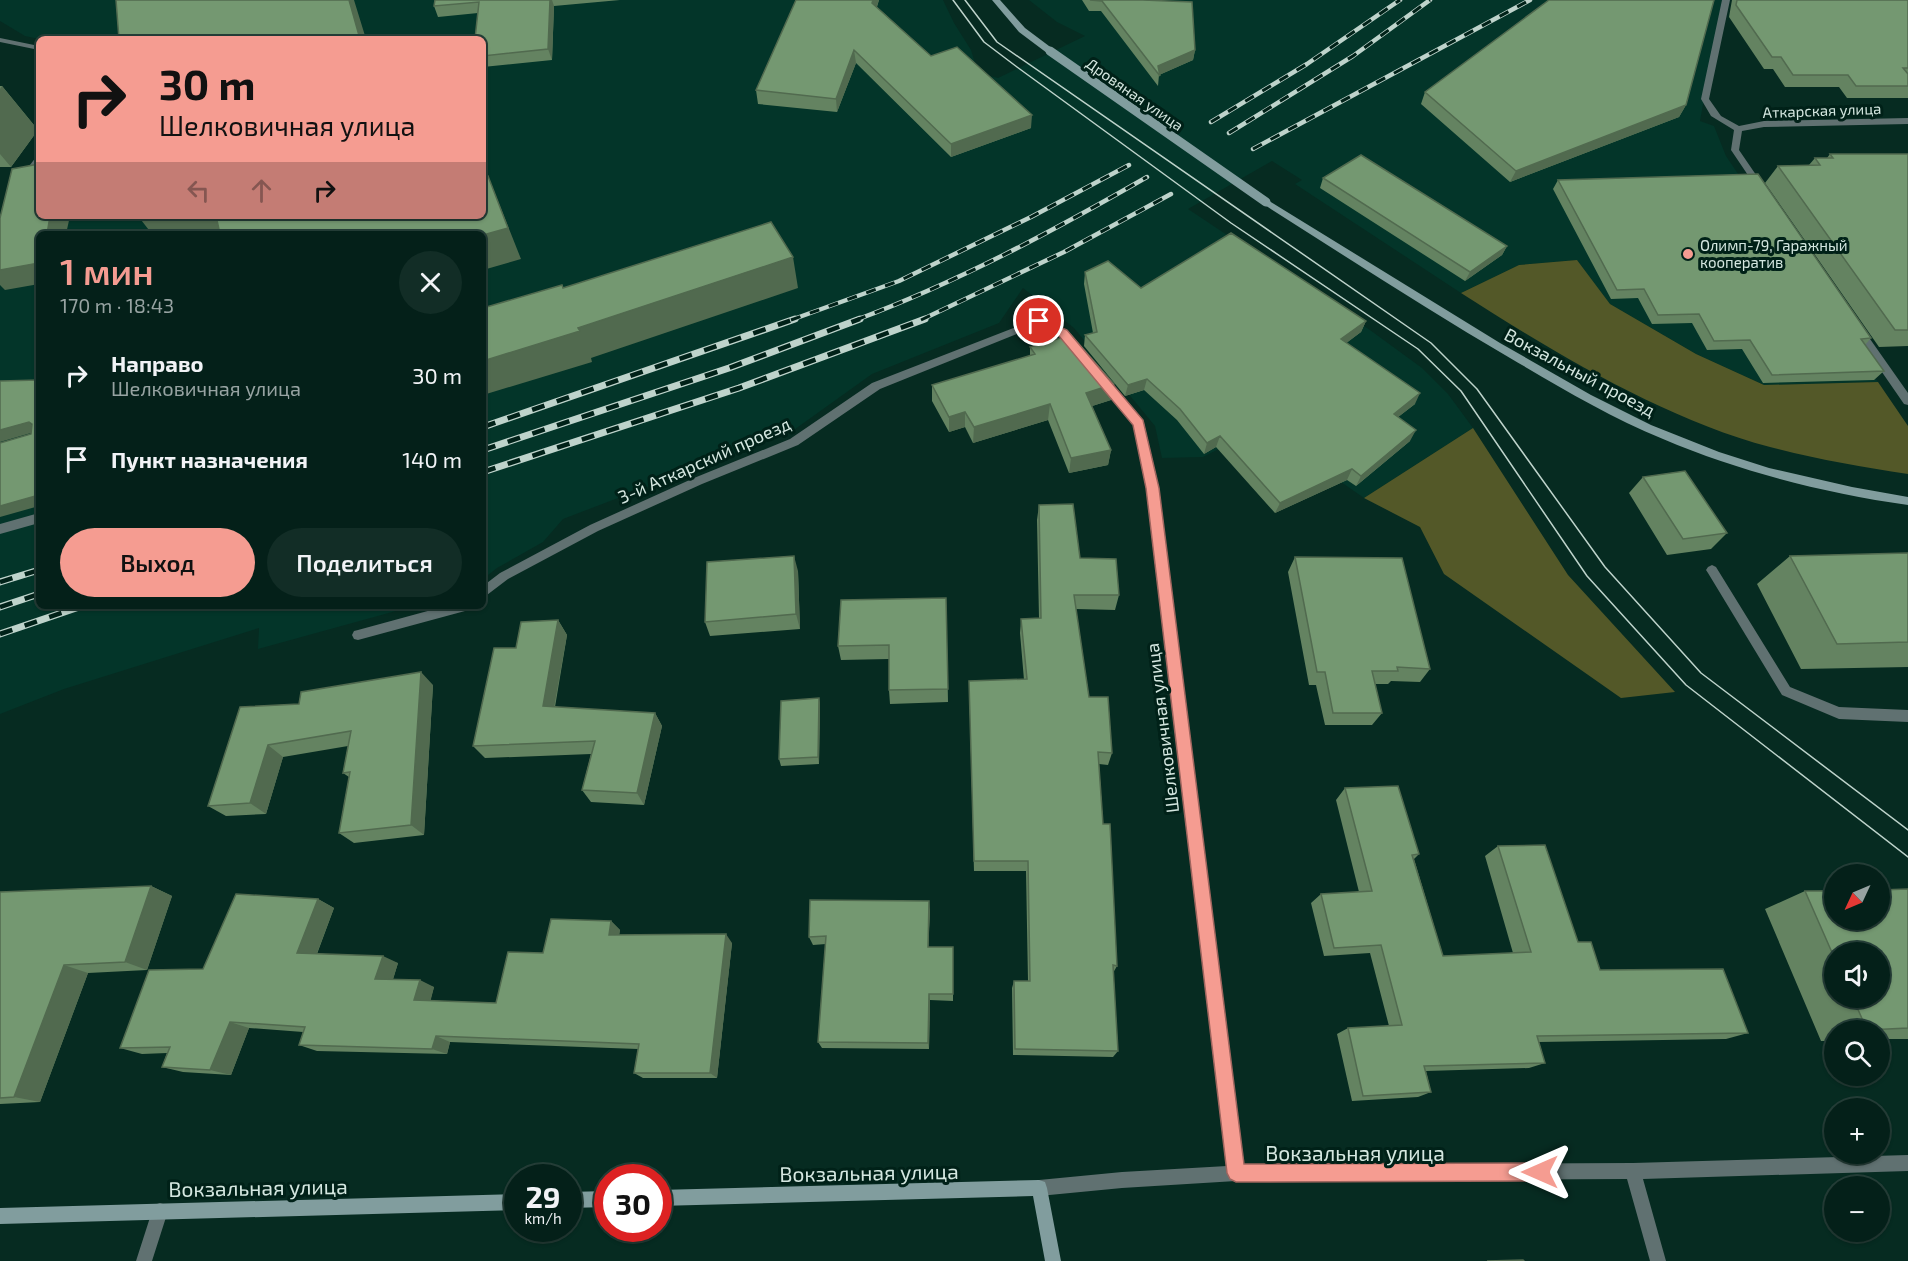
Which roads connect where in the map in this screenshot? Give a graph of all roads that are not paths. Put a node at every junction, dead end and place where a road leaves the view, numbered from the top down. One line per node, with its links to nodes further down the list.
1 (996, 0): 10 (main road, Дровяная улица, bridge)
2 (1726, 0): 6 (street)
3 (0, 40): 4 (street)
4 (36, 47)
5 (1908, 121): 6 (street, Аткарская улица)
6 (1738, 129): 9 (street)
7 (36, 163): 8 (street)
8 (21, 183)
9 (1768, 198)
10 (1266, 202): 14 (main road, Вокзальный проезд)
11 (1039, 321): 18 (street, 3-й Аткарский проезд); 24 (street, Шелковичная улица)
12 (1855, 324): 13 (street)
13 (1908, 401)
14 (1908, 501)
15 (36, 519): 16 (street)
16 (0, 529)
17 (1712, 570): 21 (street)
18 (486, 591)
19 (454, 609): 20 (street)
20 (358, 635)
21 (1908, 716)
22 (1908, 1163): 23 (street, Вокзальная улица)
23 (1633, 1172): 24 (street, Вокзальная улица); 32 (street)
24 (1236, 1173): 25 (street, Вокзальная улица)
25 (1040, 1188): 26 (main road, Вокзальная улица); 31 (main road)
26 (672, 1198)
27 (504, 1202): 28 (main road, Вокзальная улица)
28 (160, 1211): 29 (main road, Вокзальная улица); 30 (street)
29 (0, 1216)
30 (144, 1261)
31 (1053, 1261)
32 (1658, 1261)

